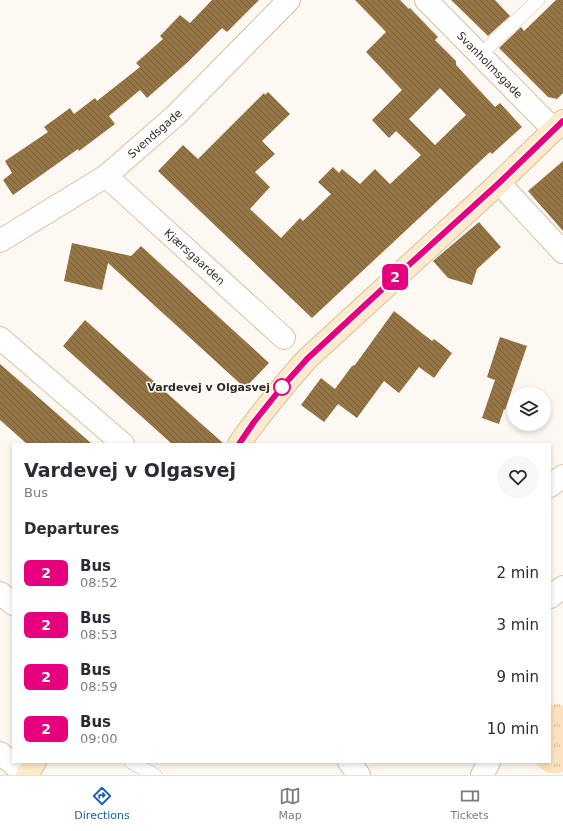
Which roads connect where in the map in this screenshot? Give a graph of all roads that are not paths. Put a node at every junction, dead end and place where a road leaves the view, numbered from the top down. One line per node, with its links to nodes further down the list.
1 (289, 0): 6 (street, Svendsgade)
2 (426, 0): 4 (street, Svanholmsgade)
3 (538, 0): 4 (lane)
4 (480, 55): 5 (street, Svanholmsgade)
5 (558, 126): 7 (street)
6 (106, 176): 8 (street, Svendsgade); 11 (street, Kjærsgaarden)
7 (499, 183): 9 (street); 13 (street)
8 (0, 241)
9 (563, 252)
10 (0, 338): 12 (street)
11 (284, 338)
12 (122, 443)
13 (240, 443)
14 (563, 476): 15 (street)
15 (551, 485)
16 (563, 588): 18 (street)
17 (0, 593): 19 (street)
18 (551, 596)
19 (12, 603)
20 (0, 753): 21 (street)
21 (12, 763)
22 (12, 763): 27 (street)
23 (34, 763): 27 (street)
24 (133, 763): 28 (lane)
25 (350, 763): 29 (street)
26 (488, 763): 30 (street)
27 (27, 775)
28 (155, 775)
29 (359, 775)
30 (482, 775)

